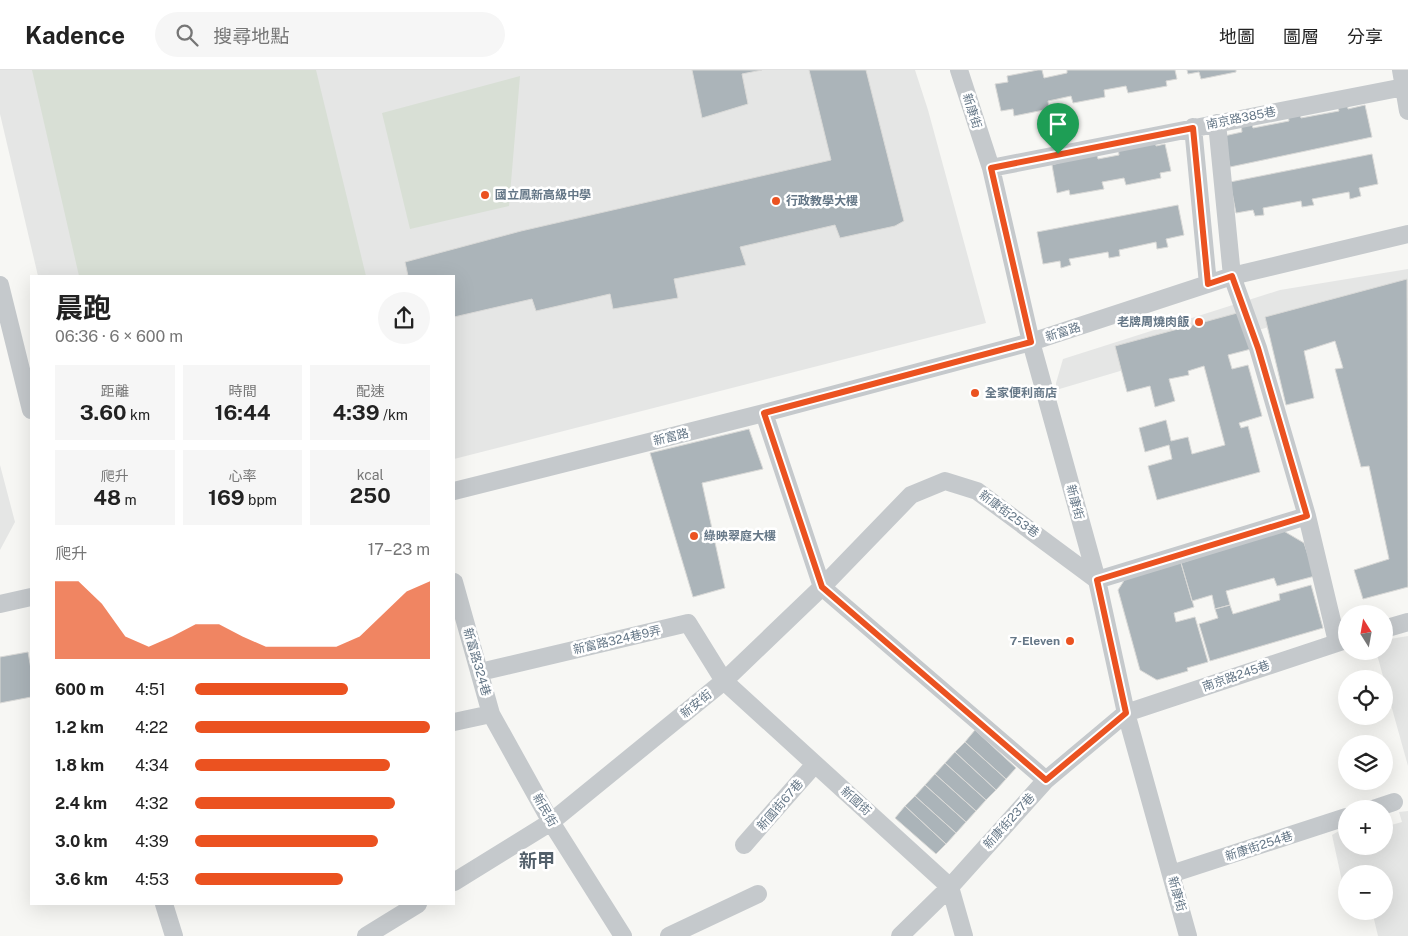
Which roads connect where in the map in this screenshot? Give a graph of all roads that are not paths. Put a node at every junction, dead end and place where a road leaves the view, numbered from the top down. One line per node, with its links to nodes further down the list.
1 (959, 70): 6 (street, 新康街)
2 (1402, 78): 3 (street); 4 (street, 南京路385巷)
3 (1408, 110)
4 (1217, 123): 5 (street, 南京路385巷); 8 (street)
5 (1193, 128): 6 (street, 南京路385巷); 9 (street)
6 (991, 168): 11 (street, 新康街)
7 (1408, 234): 8 (street, 新富路)
8 (1232, 276): 9 (street, 新富路); 16 (street)
9 (1208, 284): 11 (street, 新富路)
10 (0, 285): 12 (street)
11 (1031, 342): 13 (street, 新富路); 17 (street, 新康街)
12 (30, 406)
13 (764, 413): 14 (street, 新富路); 19 (street)
14 (455, 491)
15 (911, 496): 17 (street, 新康街253巷); 19 (street, 新安街)
16 (1307, 516): 17 (street); 24 (street)
17 (1097, 580): 28 (street, 新康街)
18 (455, 585): 26 (street, 新富路324巷)
19 (822, 587): 27 (street, 新安街); 32 (street)
20 (30, 597): 21 (street)
21 (0, 604)
22 (1408, 622): 23 (street)
23 (1393, 626)
24 (1338, 627)
25 (1338, 642): 28 (street, 南京路245巷)
26 (480, 672): 27 (street, 新富路324巷9弄); 29 (street, 新富路324巷)
27 (724, 681): 31 (street, 新國街); 34 (street, 新安街)
28 (1126, 713): 32 (street, 新康街237巷); 36 (street, 新康街)
29 (491, 714): 30 (street); 34 (street, 新民街)
30 (455, 722)
31 (816, 764): 35 (street, 新國街67巷); 38 (street, 新國街)
32 (1046, 780): 38 (street, 新康街237巷)
33 (1338, 821): 36 (street, 新康街254巷)
34 (551, 822): 37 (street, 新安街); 44 (street, 新民街)
35 (744, 845)
36 (1171, 874): 48 (street, 新康街)
37 (455, 881)
38 (950, 887): 46 (street, 新康街237巷); 47 (street)
39 (758, 894): 45 (street)
40 (164, 905): 42 (street)
41 (416, 905): 43 (street)
42 (174, 936)
43 (366, 936)
44 (623, 936)
45 (669, 936)
46 (900, 936)
47 (964, 936)
48 (1188, 936)

